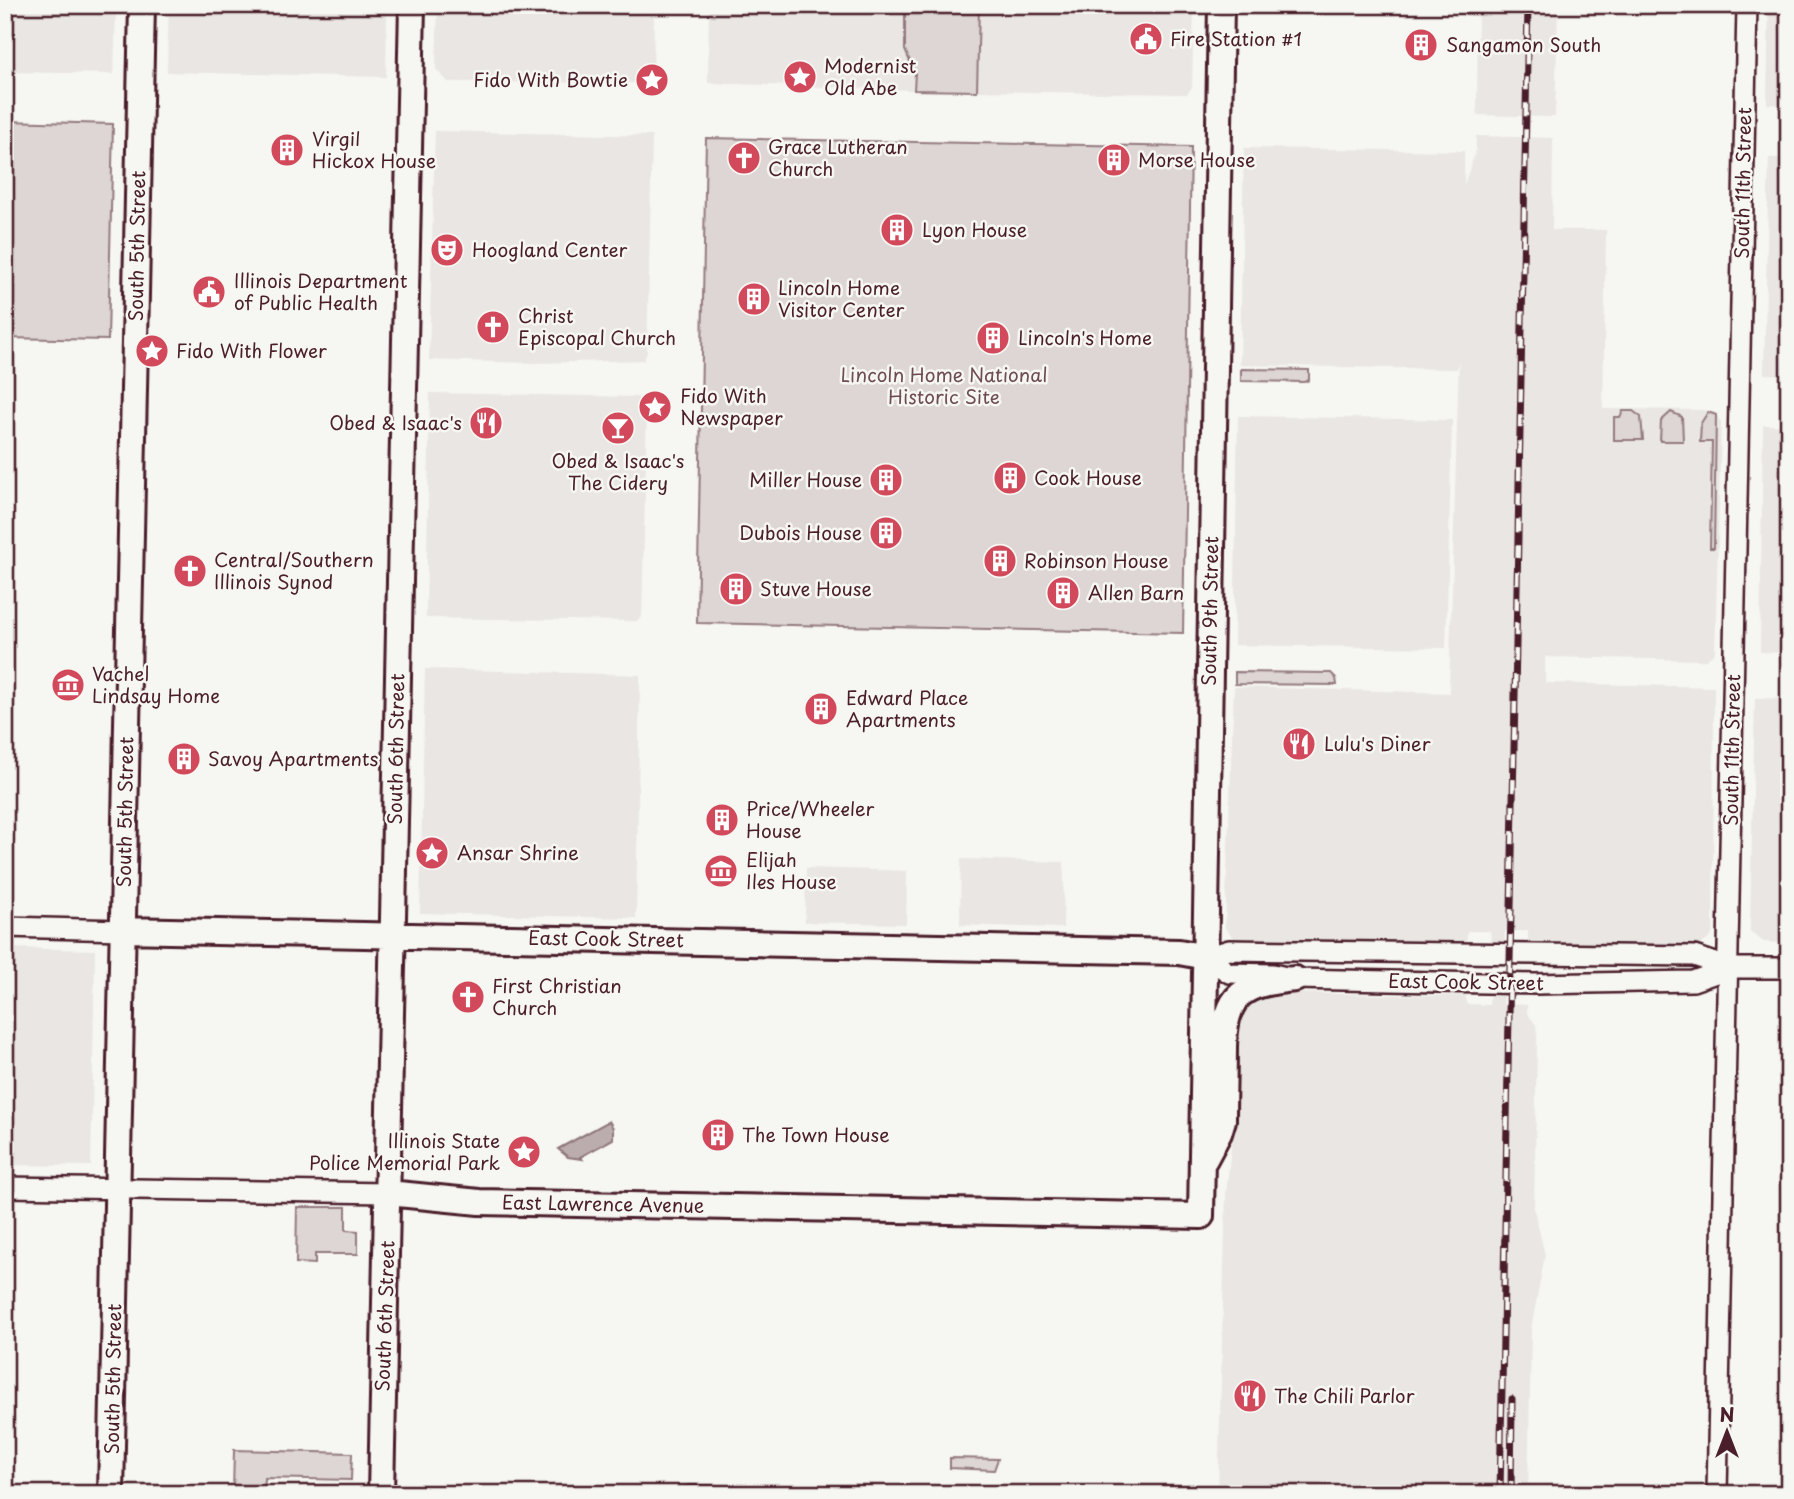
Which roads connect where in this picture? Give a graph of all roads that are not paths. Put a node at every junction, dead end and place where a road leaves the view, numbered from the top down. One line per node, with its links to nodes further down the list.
1 (142, 5): 6 (main road, South 5th Street)
2 (412, 5): 7 (main road, South 6th Street)
3 (1221, 5): 8 (main road, South 9th Street)
4 (1747, 5): 9 (street, South 11th Street)
5 (5, 928): 6 (street, East Cook Street)
6 (123, 930): 7 (main road, East Cook Street); 14 (main road, South 5th Street)
7 (394, 935): 8 (main road, East Cook Street); 15 (main road, South 6th Street)
8 (1206, 957): 9 (street, East Cook Street); 11 (street, East Cook Street); 12 (main road, South 9th Street)
9 (1730, 968): 10 (street, East Cook Street); 11 (street, East Cook Street); 19 (street, South 11th Street)
10 (1789, 968)
11 (1295, 979): 12 (main road)
12 (1202, 1162): 16 (main road, South 9th Street)
13 (5, 1186): 14 (street, East Lawrence Avenue)
14 (117, 1188): 15 (street, East Lawrence Avenue); 17 (main road, South 5th Street)
15 (388, 1193): 16 (main road, East Lawrence Avenue); 18 (main road, South 6th Street)
16 (1201, 1216)
17 (111, 1494)
18 (381, 1494)
19 (1717, 1494)

